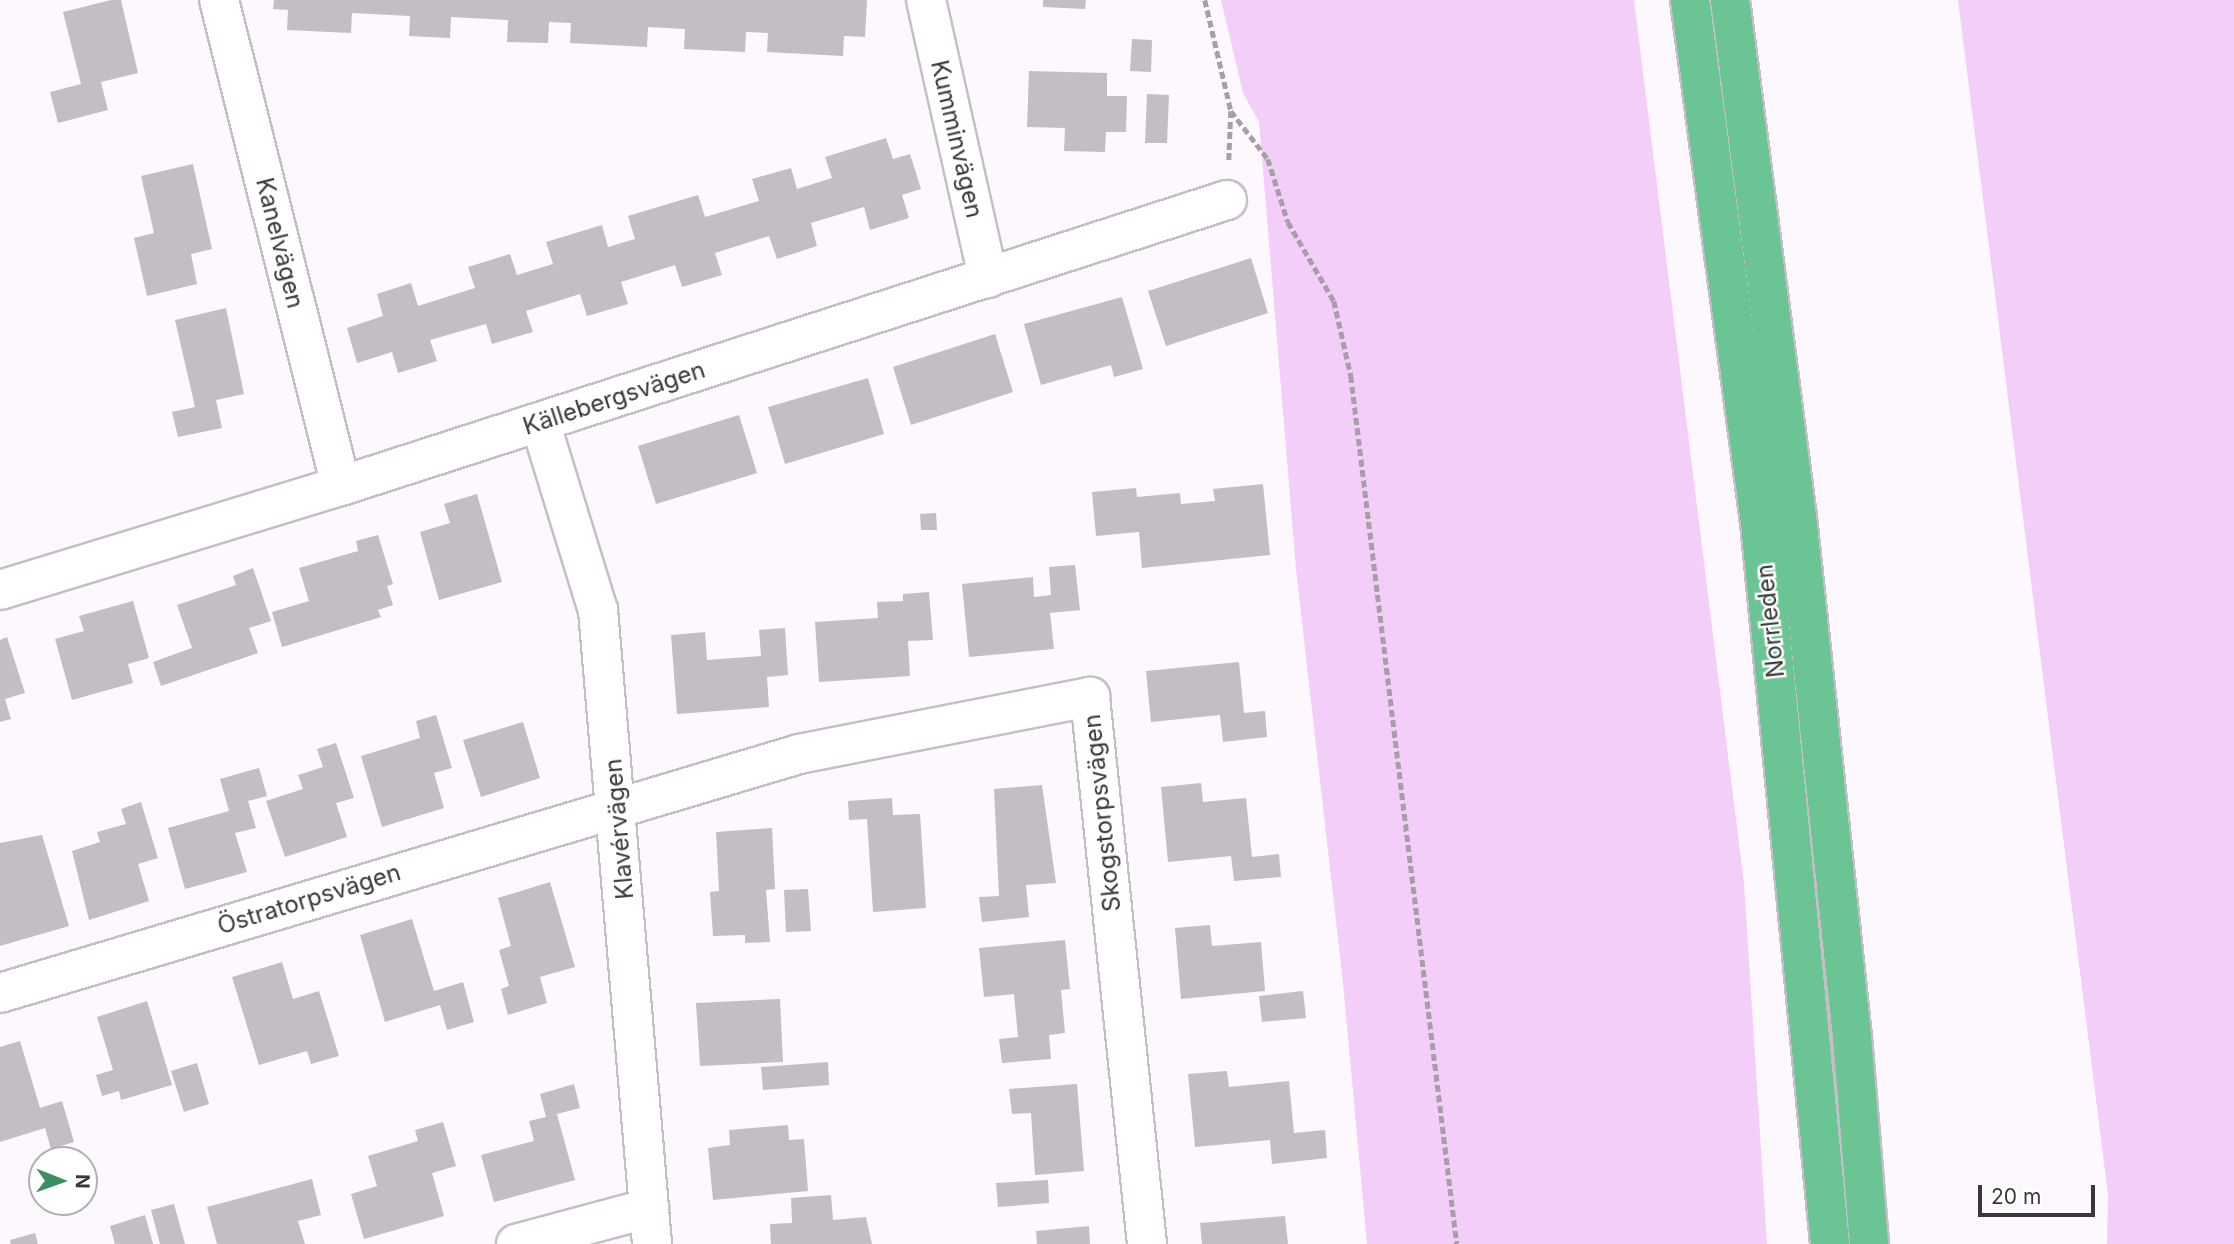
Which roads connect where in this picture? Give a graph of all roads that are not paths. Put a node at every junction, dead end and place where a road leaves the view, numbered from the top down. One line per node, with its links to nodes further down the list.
1 (219, 0): 8 (street, Kanelvägen)
2 (926, 0): 6 (street, Kumminvägen)
3 (1690, 0): 15 (highway, Norrleden)
4 (1730, 0): 16 (highway, Norrleden)
5 (1227, 201): 6 (street, Källebergsvägen)
6 (988, 278): 7 (street, Källebergsvägen)
7 (540, 422): 8 (street, Källebergsvägen); 10 (street, Klavérvägen)
8 (341, 486): 9 (street, Källebergsvägen)
9 (0, 590)
10 (618, 805): 11 (street, Östratorpsvägen); 12 (street, Klavérvägen); 14 (street, Skogstorpsvägen)
11 (0, 993)
12 (651, 1226): 13 (street)
13 (516, 1244)
14 (1147, 1244)
15 (1830, 1244)
16 (1869, 1244)

